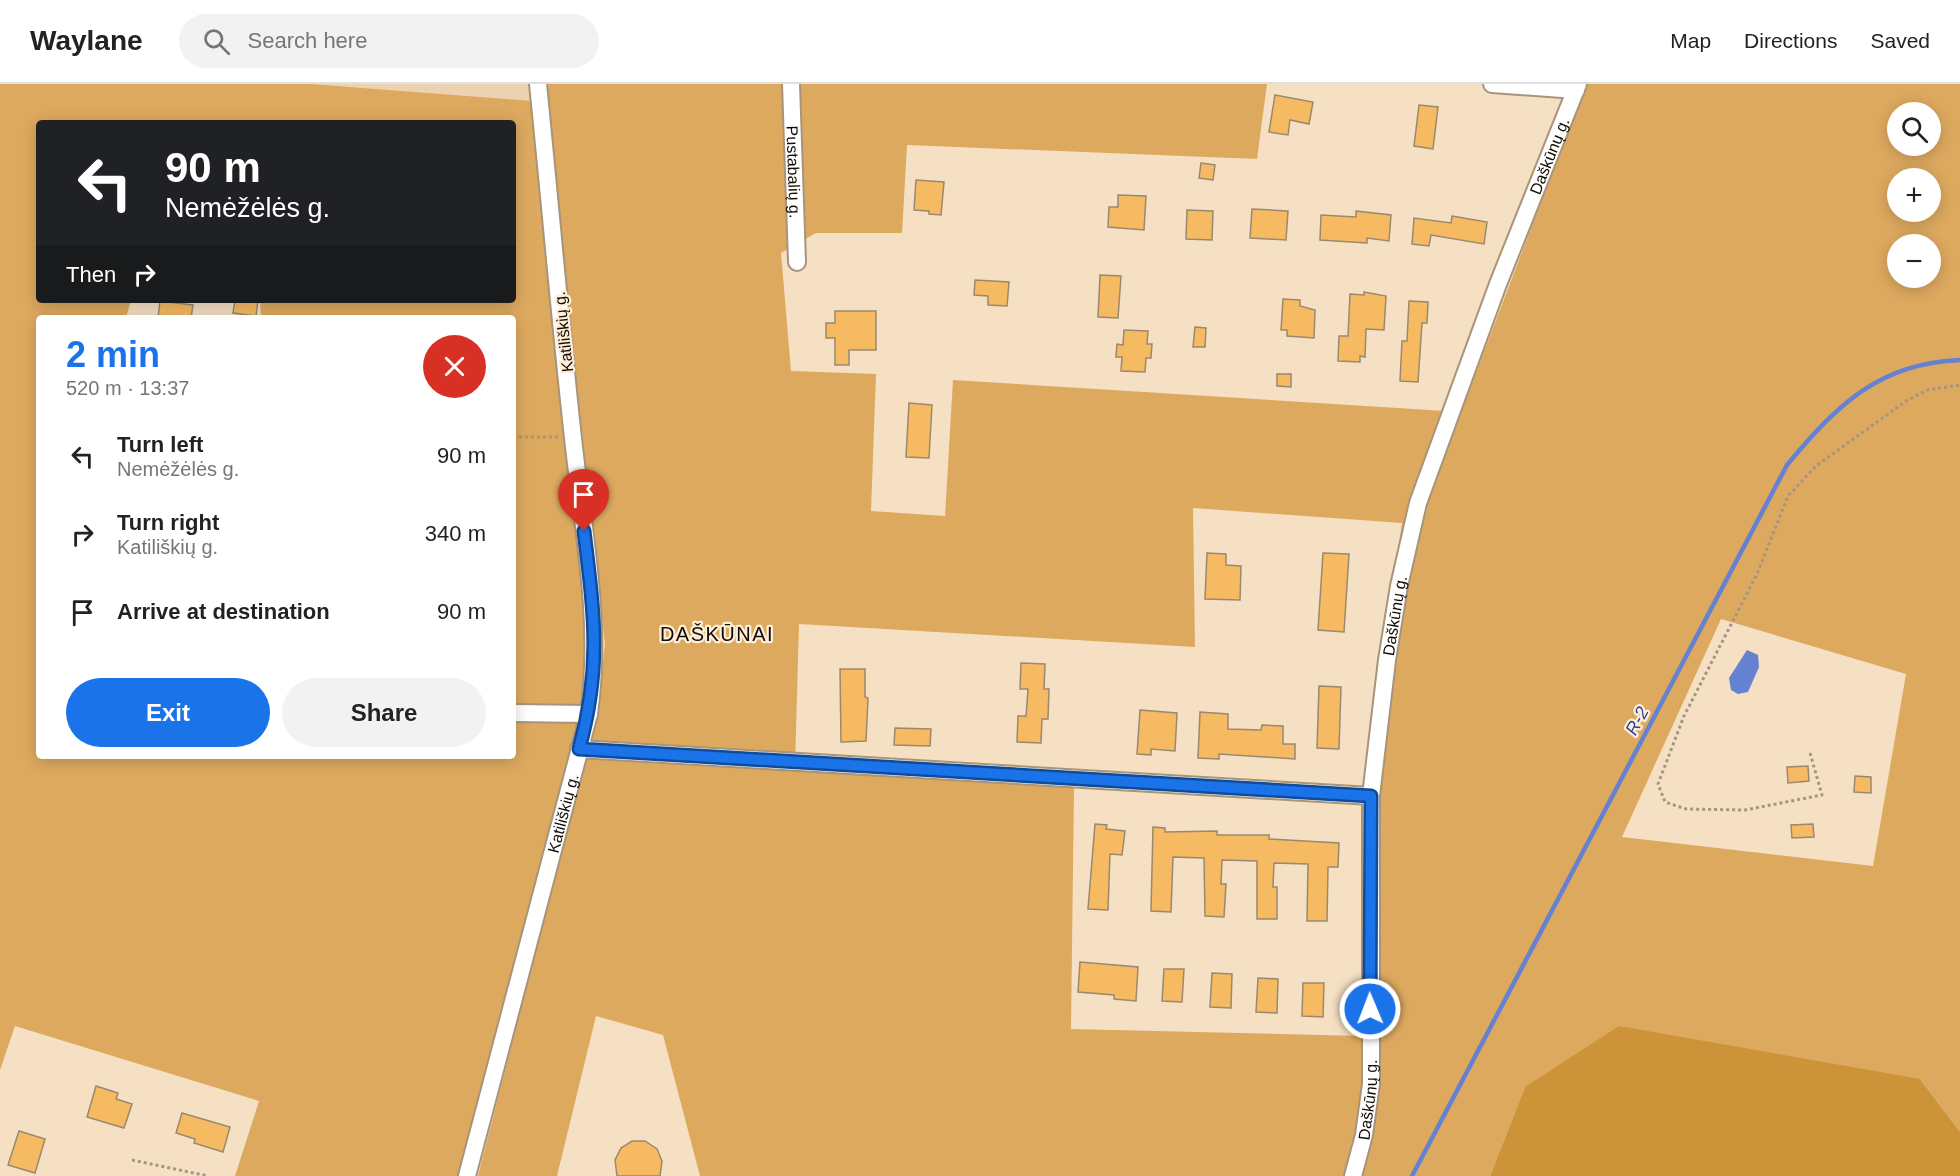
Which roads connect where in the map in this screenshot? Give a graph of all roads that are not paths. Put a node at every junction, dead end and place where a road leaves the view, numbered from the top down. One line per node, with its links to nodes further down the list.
1 (538, 84): 7 (street, Katiliškių g.)
2 (791, 84): 5 (street, Pustabalių g.)
3 (1492, 84): 4 (street)
4 (1577, 87): 9 (street, Daškūnų g.)
5 (797, 262)
6 (516, 713): 7 (street)
7 (589, 714): 8 (street, Katiliškių g.)
8 (579, 749): 9 (street); 10 (street, Katiliškių g.)
9 (1371, 796): 11 (street, Daškūnų g.)
10 (467, 1176)
11 (1353, 1176)

